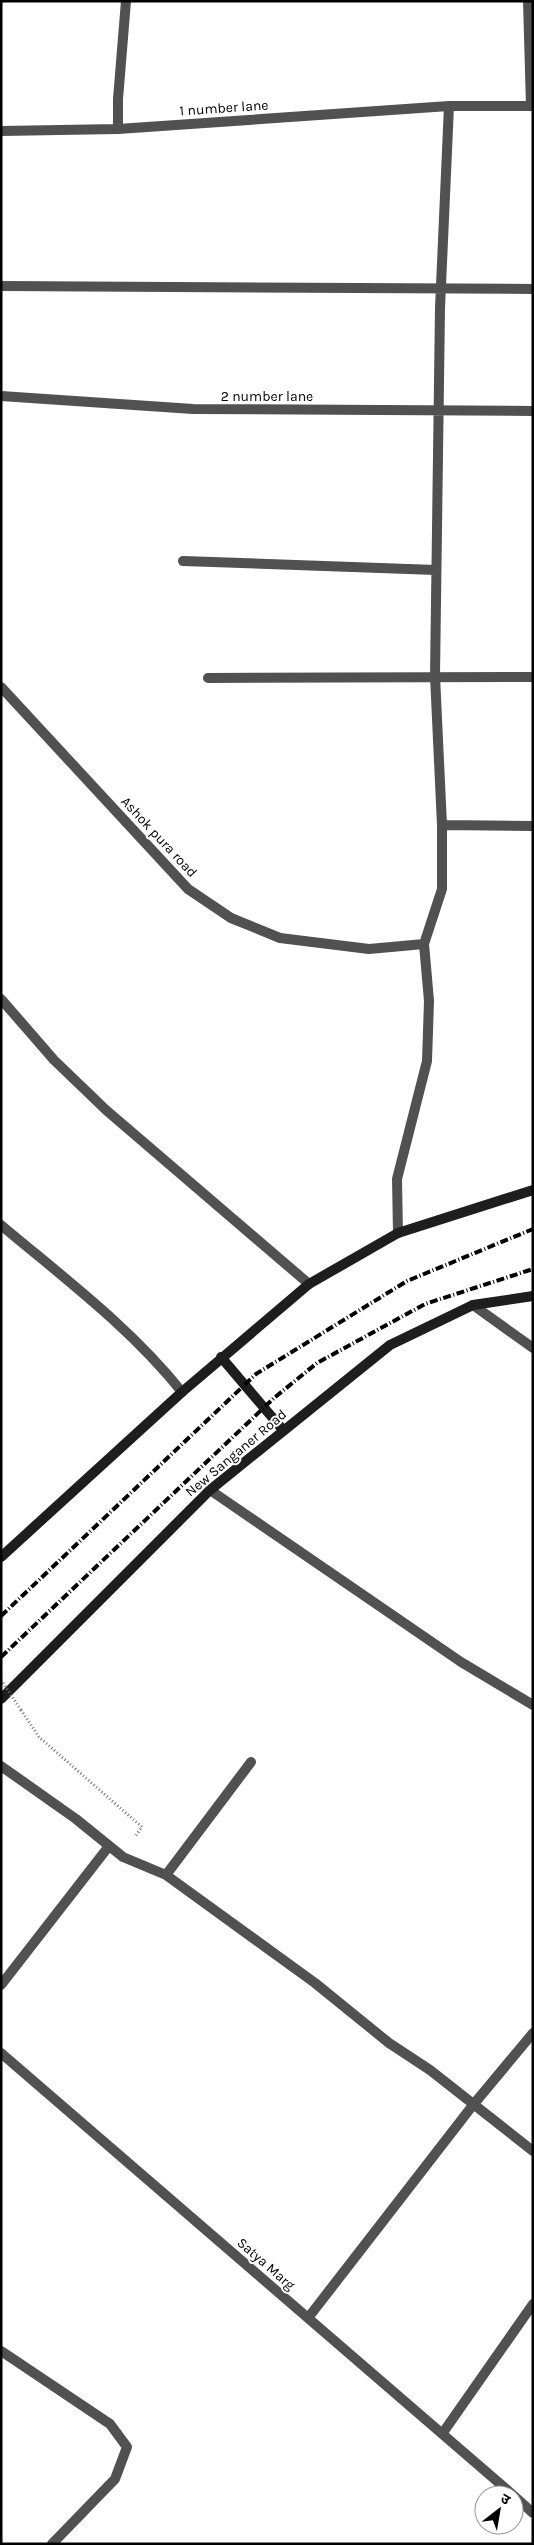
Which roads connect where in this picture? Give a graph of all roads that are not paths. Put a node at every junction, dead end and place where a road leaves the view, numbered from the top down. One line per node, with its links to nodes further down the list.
1 (126, 1): 5 (street)
2 (528, 1): 4 (street)
3 (449, 106): 4 (street, 1 number lane); 5 (street, 1 number lane); 8 (street)
4 (532, 106)
5 (118, 129): 6 (street, 1 number lane)
6 (1, 131)
7 (1, 286): 8 (street)
8 (440, 289): 9 (street); 11 (street)
9 (533, 290)
10 (1, 396): 11 (street, 2 number lane)
11 (438, 410): 12 (street, 2 number lane); 14 (street)
12 (533, 411)
13 (182, 561): 14 (street)
14 (436, 570): 15 (street)
15 (435, 676): 16 (street); 17 (street); 19 (street)
16 (533, 677)
17 (208, 678)
18 (1, 687): 21 (street, Ashok pura road)
19 (442, 825): 20 (street); 21 (street)
20 (533, 826)
21 (424, 944): 25 (street)
22 (1, 999): 26 (street)
23 (533, 1190): 25 (main road)
24 (1, 1225): 31 (street)
25 (398, 1233): 26 (main road)
26 (309, 1284): 30 (main road)
27 (533, 1296): 28 (main road, New Sanganer Road)
28 (472, 1304): 29 (street); 32 (main road, New Sanganer Road)
29 (533, 1348)
30 (221, 1357): 31 (main road); 32 (main road)
31 (182, 1392): 34 (main road)
32 (283, 1430): 33 (main road, New Sanganer Road)
33 (210, 1490): 35 (main road, New Sanganer Road); 36 (street)
34 (1, 1557)
35 (1, 1700)
36 (533, 1705)
37 (251, 1762): 40 (street)
38 (1, 1766): 39 (street)
39 (109, 1846): 40 (street); 41 (street)
40 (166, 1875): 44 (street)
41 (1, 1985)
42 (533, 2033): 44 (street)
43 (1, 2053): 47 (street, Satya Marg)
44 (473, 2105): 45 (street); 47 (street)
45 (533, 2151)
46 (533, 2304): 49 (street)
47 (308, 2318): 49 (street, Satya Marg)
48 (1, 2351): 51 (street)
49 (442, 2434): 50 (street, Satya Marg)
50 (500, 2485)
51 (52, 2544)

